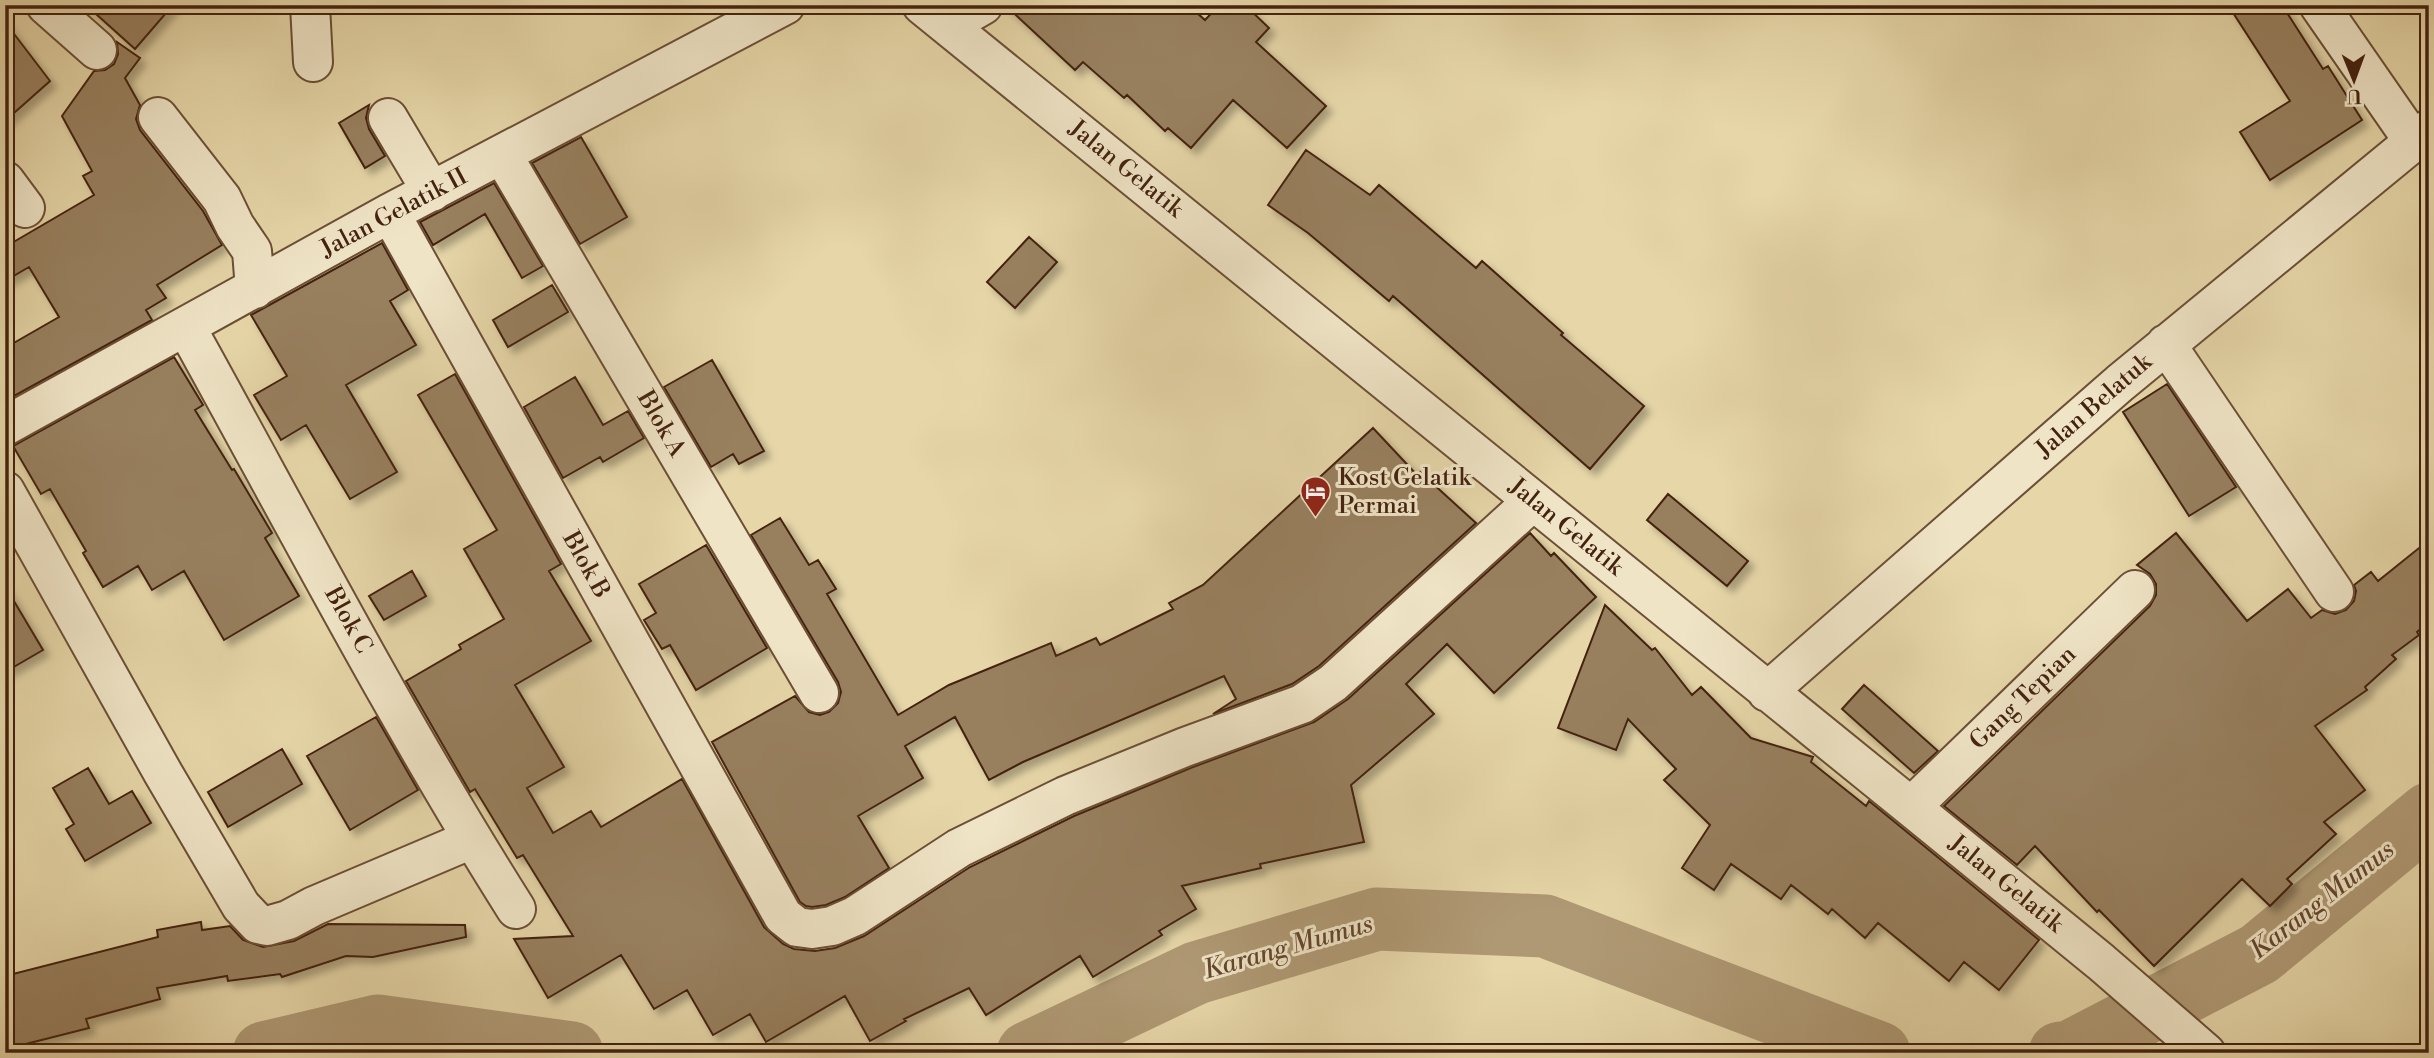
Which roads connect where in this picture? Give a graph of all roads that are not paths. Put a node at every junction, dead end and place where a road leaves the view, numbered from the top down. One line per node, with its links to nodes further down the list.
1 (46, 5): 7 (street)
2 (310, 5): 8 (street)
3 (785, 5): 12 (street, Jalan Gelatik II)
4 (983, 5): 6 (street)
5 (2319, 5): 11 (street)
6 (935, 15): 20 (street, Jalan Gelatik)
7 (97, 50)
8 (313, 62)
9 (158, 117): 15 (street)
10 (388, 118): 13 (street)
11 (2421, 136): 17 (street, Jalan Belatuk)
12 (503, 156): 13 (street, Jalan Gelatik II); 24 (street, Blok A)
13 (432, 192): 14 (street, Jalan Gelatik II)
14 (390, 213): 15 (street, Jalan Gelatik II); 20 (street, Blok B)
15 (256, 289): 16 (street, Jalan Gelatik II)
16 (186, 327): 18 (street, Jalan Gelatik II); 26 (street, Blok C)
17 (2166, 344): 22 (street); 23 (street, Jalan Belatuk)
18 (5, 426)
19 (5, 491): 26 (street)
20 (1533, 501): 23 (street, Jalan Gelatik)
21 (2135, 590): 25 (street, Gang Tepian)
22 (2334, 592)
23 (1767, 692): 25 (street, Jalan Gelatik)
24 (820, 694)
25 (1911, 807): 28 (street, Jalan Gelatik)
26 (472, 839): 27 (street, Blok C)
27 (516, 909)
28 (2206, 1053)

